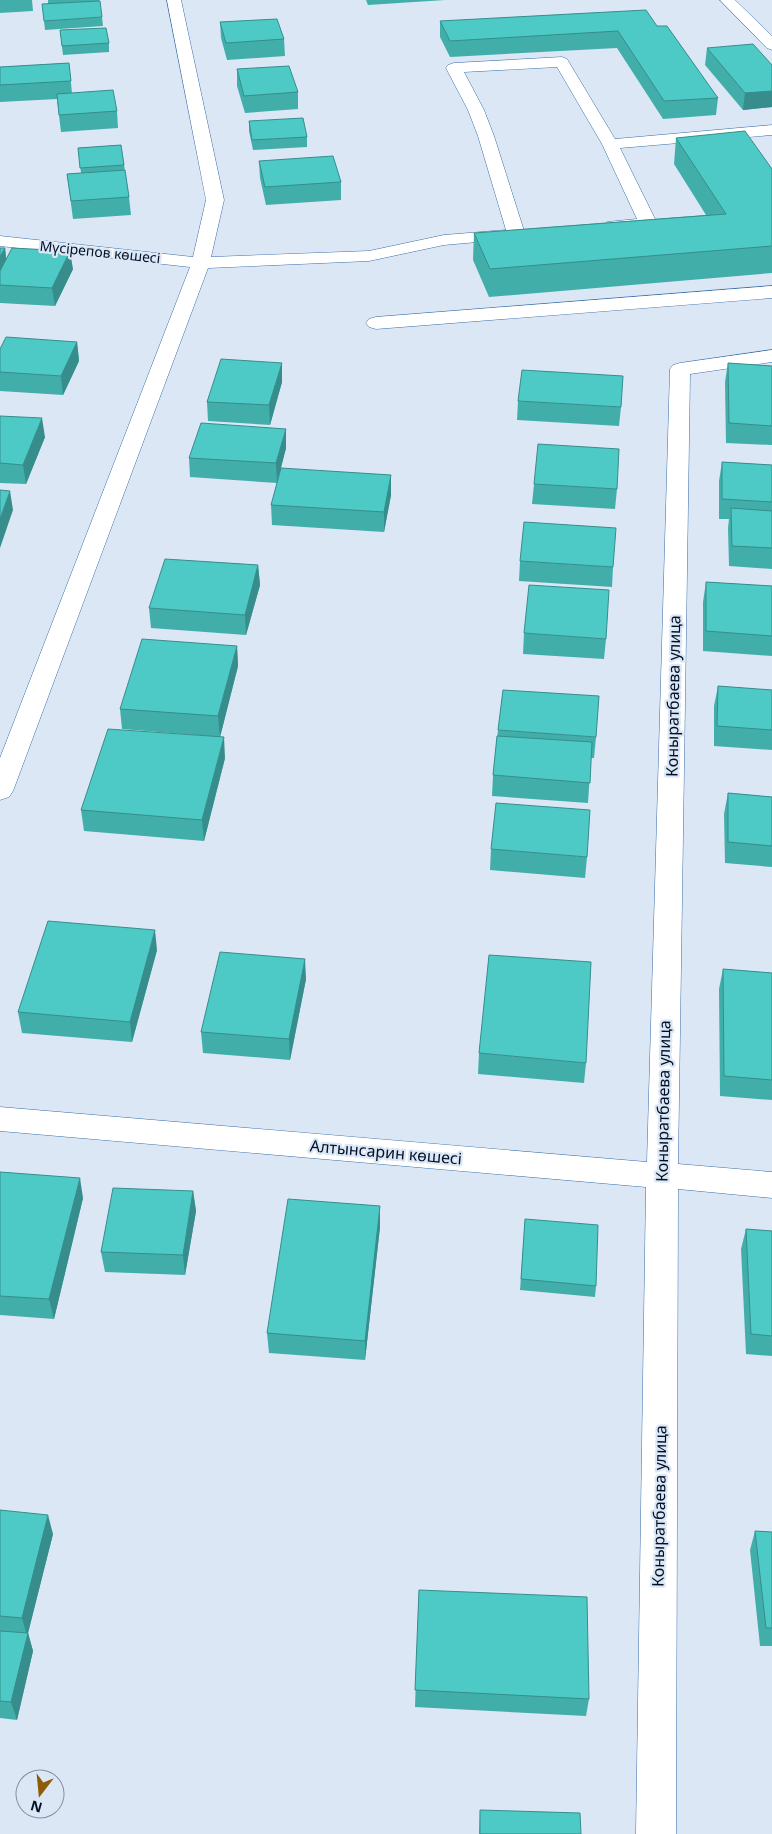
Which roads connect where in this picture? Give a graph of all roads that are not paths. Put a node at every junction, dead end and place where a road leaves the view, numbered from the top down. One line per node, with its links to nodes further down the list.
1 (174, 0): 10 (street)
2 (727, 0): 3 (street)
3 (772, 45)
4 (771, 132): 5 (street)
5 (610, 144): 6 (street); 8 (street)
6 (592, 228)
7 (535, 232): 8 (street, Мүсірепов көшесі)
8 (516, 234): 10 (street, Мүсірепов көшесі)
9 (0, 241): 10 (street, Мүсірепов көшесі)
10 (201, 263): 14 (street)
11 (772, 292): 12 (street)
12 (376, 323)
13 (772, 356): 16 (street, Коныратбаева улица)
14 (0, 791)
15 (0, 1119): 16 (street, Алтынсарин көшесі)
16 (662, 1176): 17 (street, Алтынсарин көшесі); 18 (street, Коныратбаева улица)
17 (772, 1185)
18 (656, 1834)

